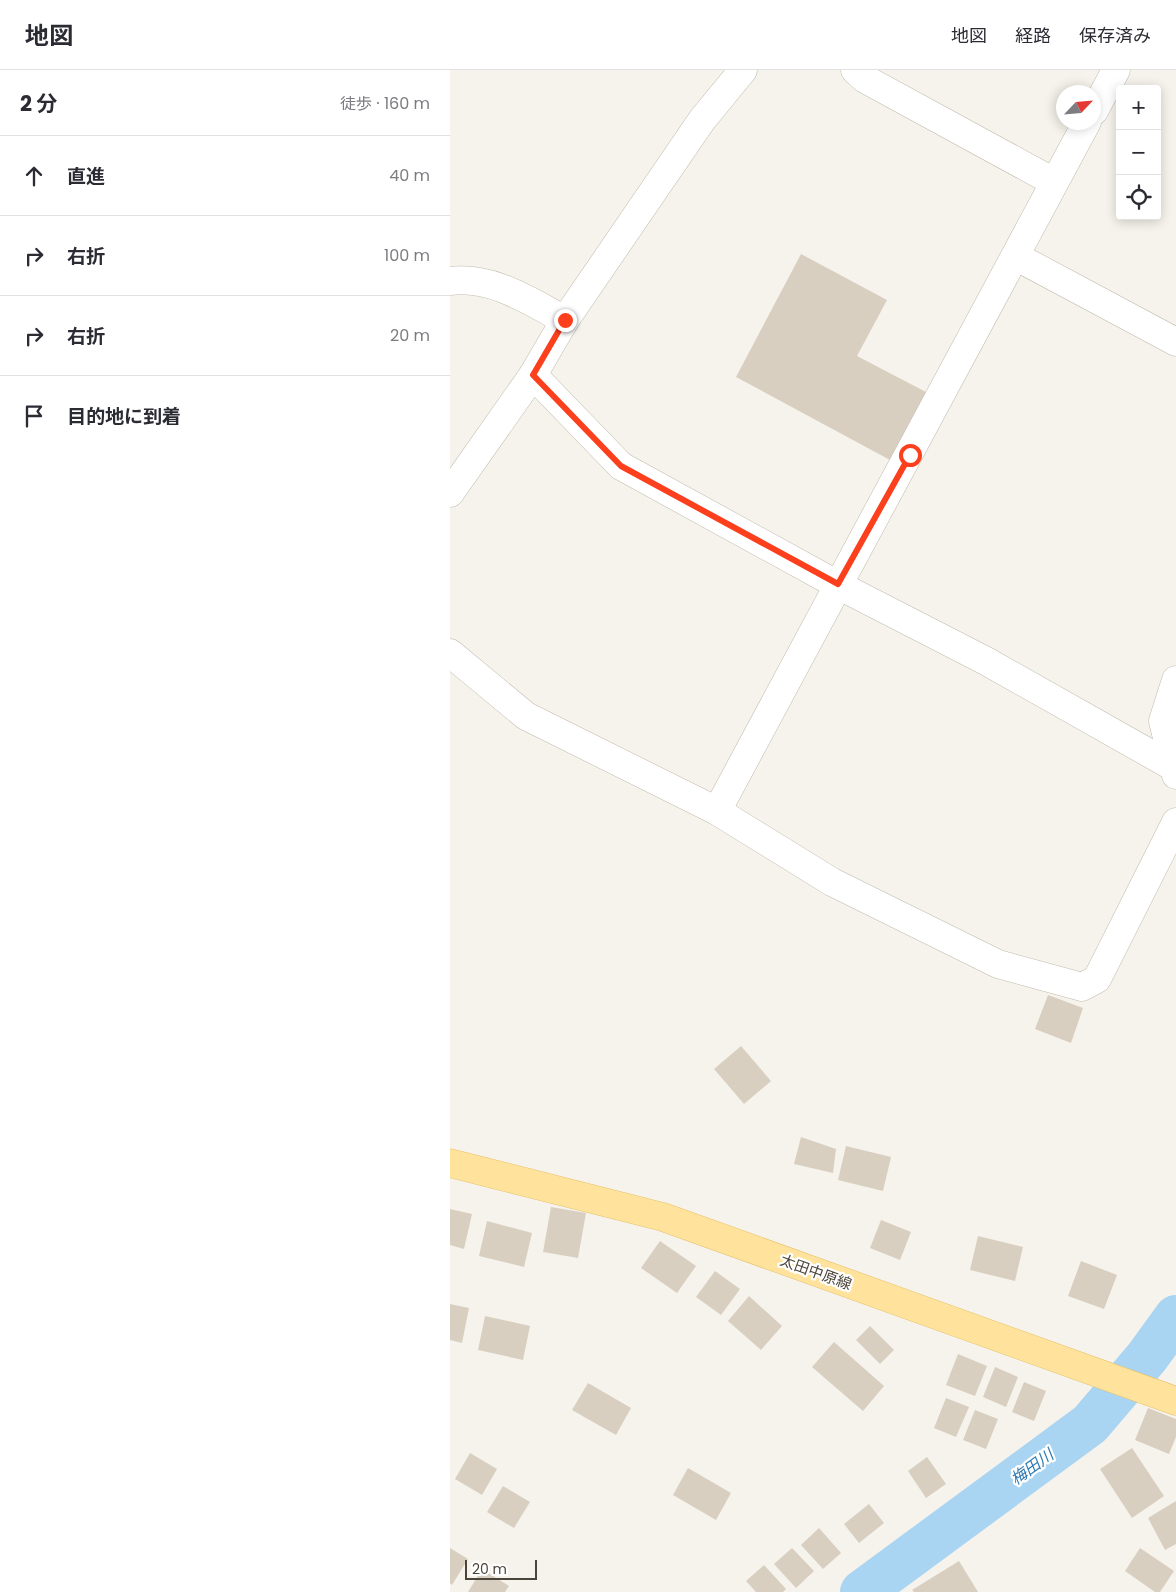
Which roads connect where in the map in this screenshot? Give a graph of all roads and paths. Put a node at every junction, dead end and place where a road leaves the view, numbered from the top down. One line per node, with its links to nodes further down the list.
1 (743, 70): 9 (street)
2 (855, 70): 6 (street)
3 (1116, 70): 4 (street)
4 (1101, 98)
5 (1083, 130): 6 (street)
6 (1054, 182): 7 (street)
7 (1017, 257): 10 (street); 13 (street)
8 (450, 281): 9 (street)
9 (565, 320): 11 (street)
10 (1176, 342)
11 (533, 375): 12 (street); 13 (street)
12 (450, 493)
13 (838, 584): 16 (street); 17 (street)
14 (450, 653): 17 (street)
15 (1176, 680): 16 (street)
16 (1174, 770)
17 (717, 812): 18 (street)
18 (1176, 822)
19 (450, 1163): 20 (main road, 太田中原線)
20 (1176, 1401)

